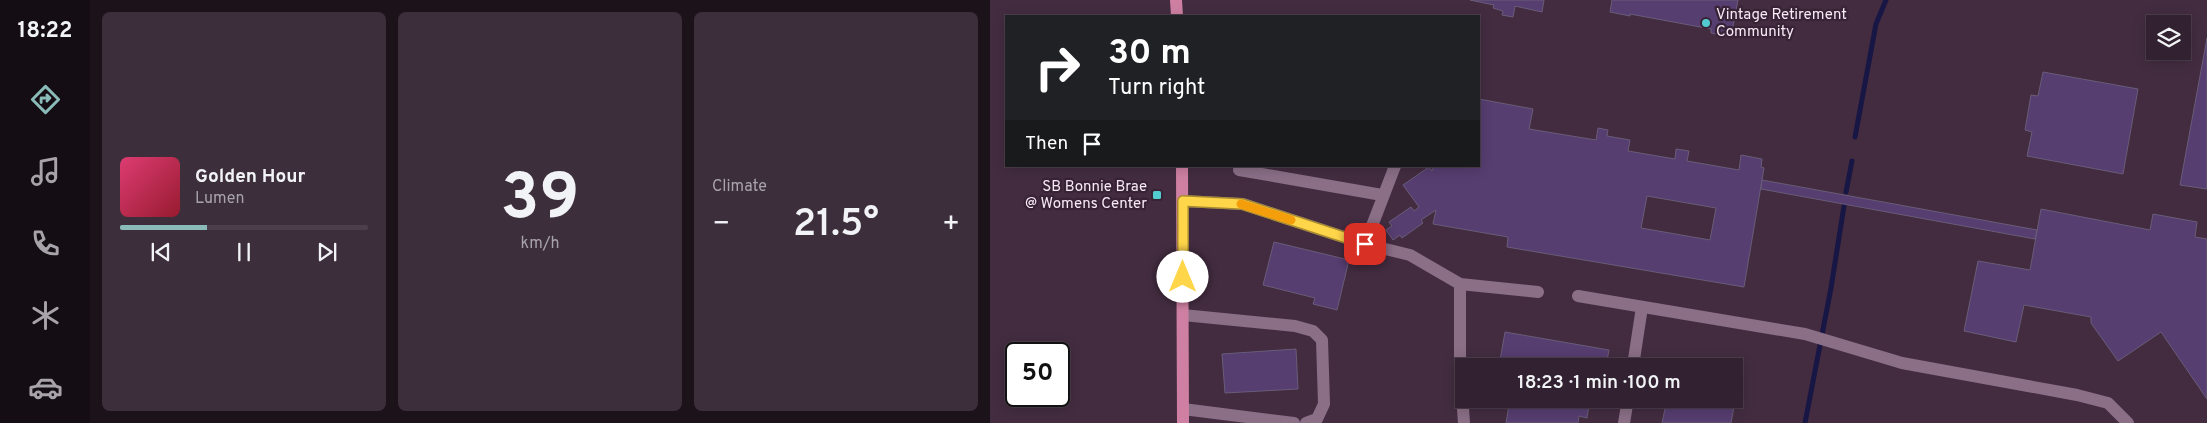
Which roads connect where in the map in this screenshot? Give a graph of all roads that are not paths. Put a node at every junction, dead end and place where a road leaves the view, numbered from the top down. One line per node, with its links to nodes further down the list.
1 (1176, 0): 2 (main road)
2 (1177, 15)
3 (1182, 167): 7 (main road)
4 (1240, 167): 6 (lane)
5 (1395, 167): 6 (lane)
6 (1382, 195): 8 (lane)
7 (1183, 201): 8 (lane); 13 (main road)
8 (1365, 244): 9 (lane)
9 (1460, 284): 10 (lane); 20 (lane)
10 (1538, 292)
11 (1578, 296): 12 (lane)
12 (1642, 307): 14 (lane); 22 (lane)
13 (1183, 315): 16 (main road); 19 (lane)
14 (1634, 358)
15 (1626, 408): 21 (lane)
16 (1183, 409): 17 (main road); 18 (lane)
17 (1183, 423)
18 (1294, 423)
19 (1306, 423)
20 (1464, 423)
21 (1624, 423)
22 (2128, 423)

